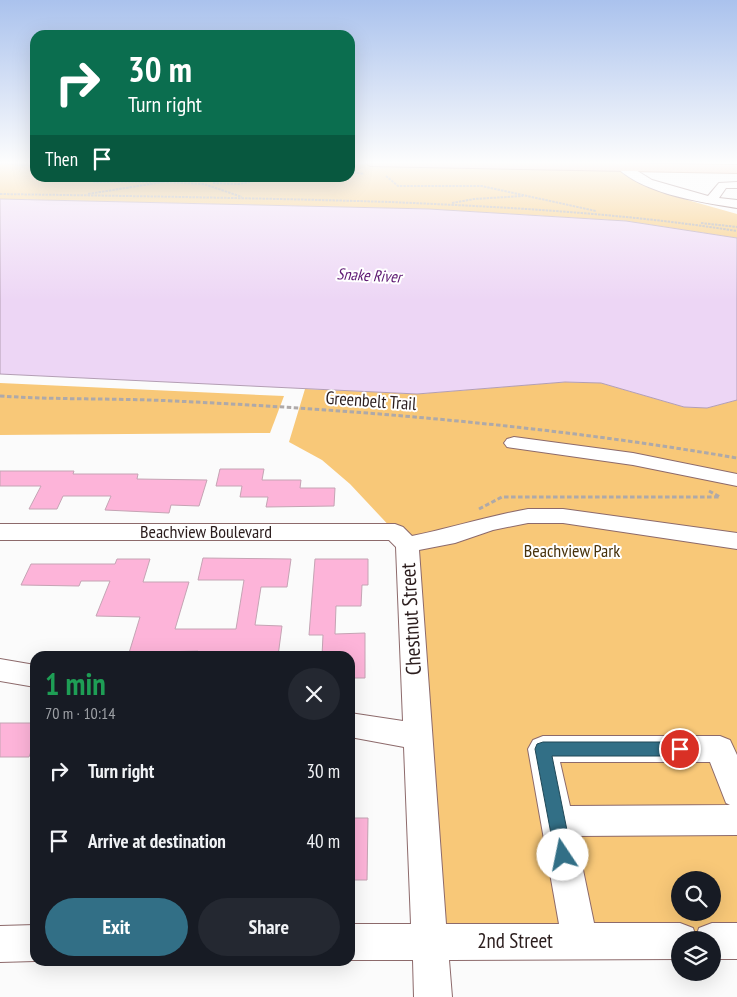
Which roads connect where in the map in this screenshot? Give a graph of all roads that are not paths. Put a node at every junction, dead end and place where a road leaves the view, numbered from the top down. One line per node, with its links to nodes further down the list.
1 (514, 443): 2 (street)
2 (737, 480)
3 (0, 532): 5 (street, Beachview Boulevard)
4 (737, 541): 5 (street, Chestnut Street)
5 (407, 545): 9 (street, Chestnut Street)
6 (0, 670): 7 (street)
7 (30, 675)
8 (355, 726): 9 (street)
9 (416, 736): 18 (street, Chestnut Street)
10 (737, 793): 12 (street)
11 (737, 820): 12 (street)
12 (557, 821): 14 (street)
13 (737, 940): 16 (street)
14 (580, 941): 15 (street, 2nd Street); 18 (street, 2nd Street)
15 (671, 941)
16 (721, 941)
17 (355, 942): 18 (street, 2nd Street)
18 (429, 942): 21 (street, Chestnut Street)
19 (0, 944): 20 (street)
20 (30, 944)
21 (433, 997)

